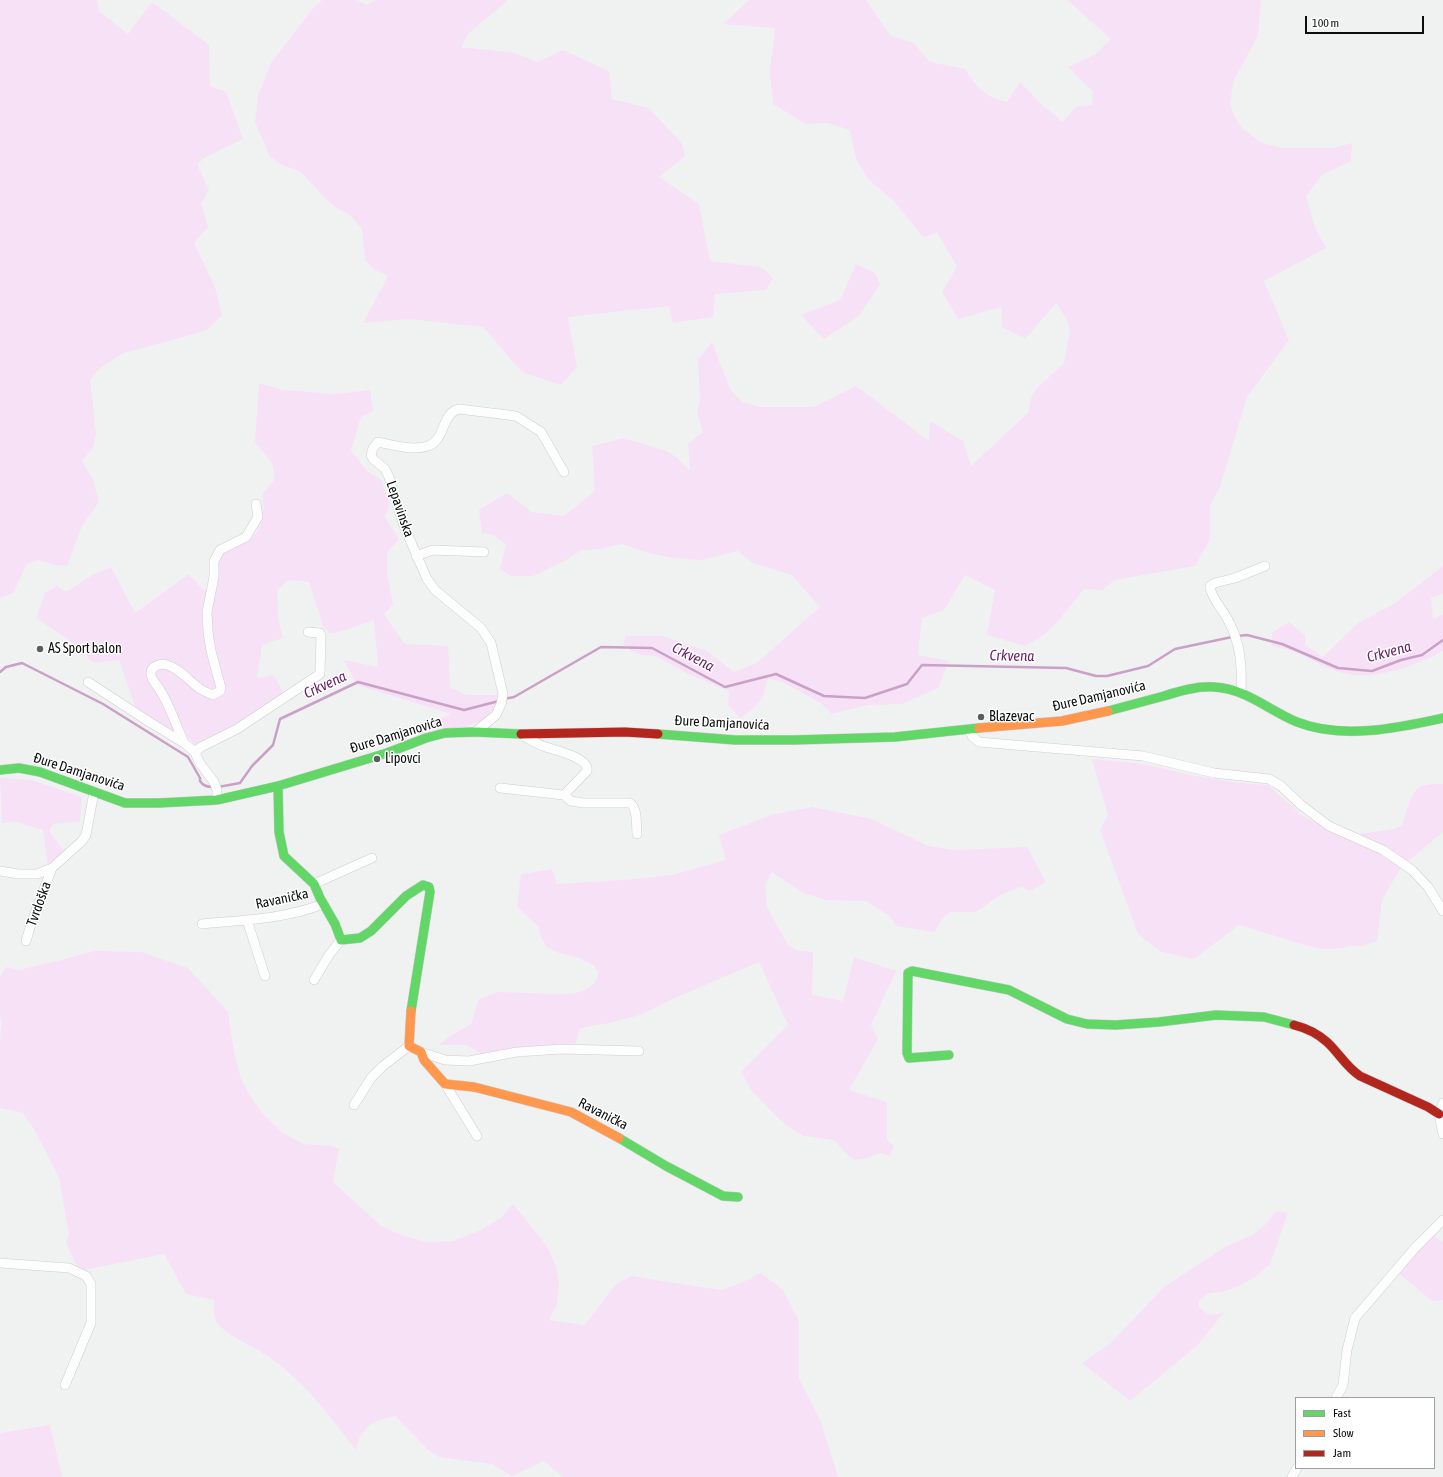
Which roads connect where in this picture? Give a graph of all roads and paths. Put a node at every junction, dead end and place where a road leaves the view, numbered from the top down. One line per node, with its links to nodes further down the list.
1 (564, 472): 4 (street, Lepavinska)
2 (256, 504): 13 (street)
3 (484, 552): 4 (street, Lepavinska)
4 (416, 556): 11 (street, Lepavinska)
5 (1265, 566): 8 (street)
6 (308, 632): 14 (street)
7 (88, 682): 13 (street)
8 (1241, 692): 9 (street, Đure Damjanovića); 10 (street, Đure Damjanovića)
9 (1443, 718)
10 (969, 730): 12 (street, Đure Damjanovića); 27 (street)
11 (475, 732): 12 (street, Đure Damjanovića); 16 (street, Đure Damjanovića)
12 (521, 735): 19 (street)
13 (184, 742): 14 (street)
14 (195, 752): 20 (street)
15 (0, 770): 18 (street, Đure Damjanovića)
16 (278, 786): 20 (street, Đure Damjanovića); 25 (street, Ravanička)
17 (500, 788): 19 (street)
18 (94, 792): 20 (street, Đure Damjanovića); 23 (street, Tvrdoška)
19 (564, 795): 21 (street)
20 (217, 800)
21 (637, 834)
22 (372, 858): 25 (street, Ravanička)
23 (52, 868): 24 (street, Tvrdoška); 31 (street, Tvrdoška)
24 (0, 871)
25 (314, 884): 26 (street, Ravanička)
26 (323, 904): 28 (street, Ravanička); 30 (street, Ravanička)
27 (1443, 910)
28 (247, 920): 29 (street, Ravanička); 32 (street, Ravanička)
29 (202, 924)
30 (341, 940): 33 (street); 34 (street)
31 (26, 941)
32 (265, 976)
33 (314, 980)
34 (409, 1046): 36 (street); 40 (street)
35 (639, 1051): 36 (street)
36 (420, 1052): 38 (street)
37 (949, 1055): 41 (street)
38 (445, 1084): 43 (street); 44 (street, Ravanička)
39 (1443, 1103): 41 (street)
40 (354, 1105)
41 (1439, 1114): 42 (street)
42 (1443, 1134)
43 (477, 1136)
44 (738, 1197)
45 (1443, 1220): 48 (street)
46 (0, 1263): 47 (street)
47 (65, 1385)
48 (1337, 1397)

